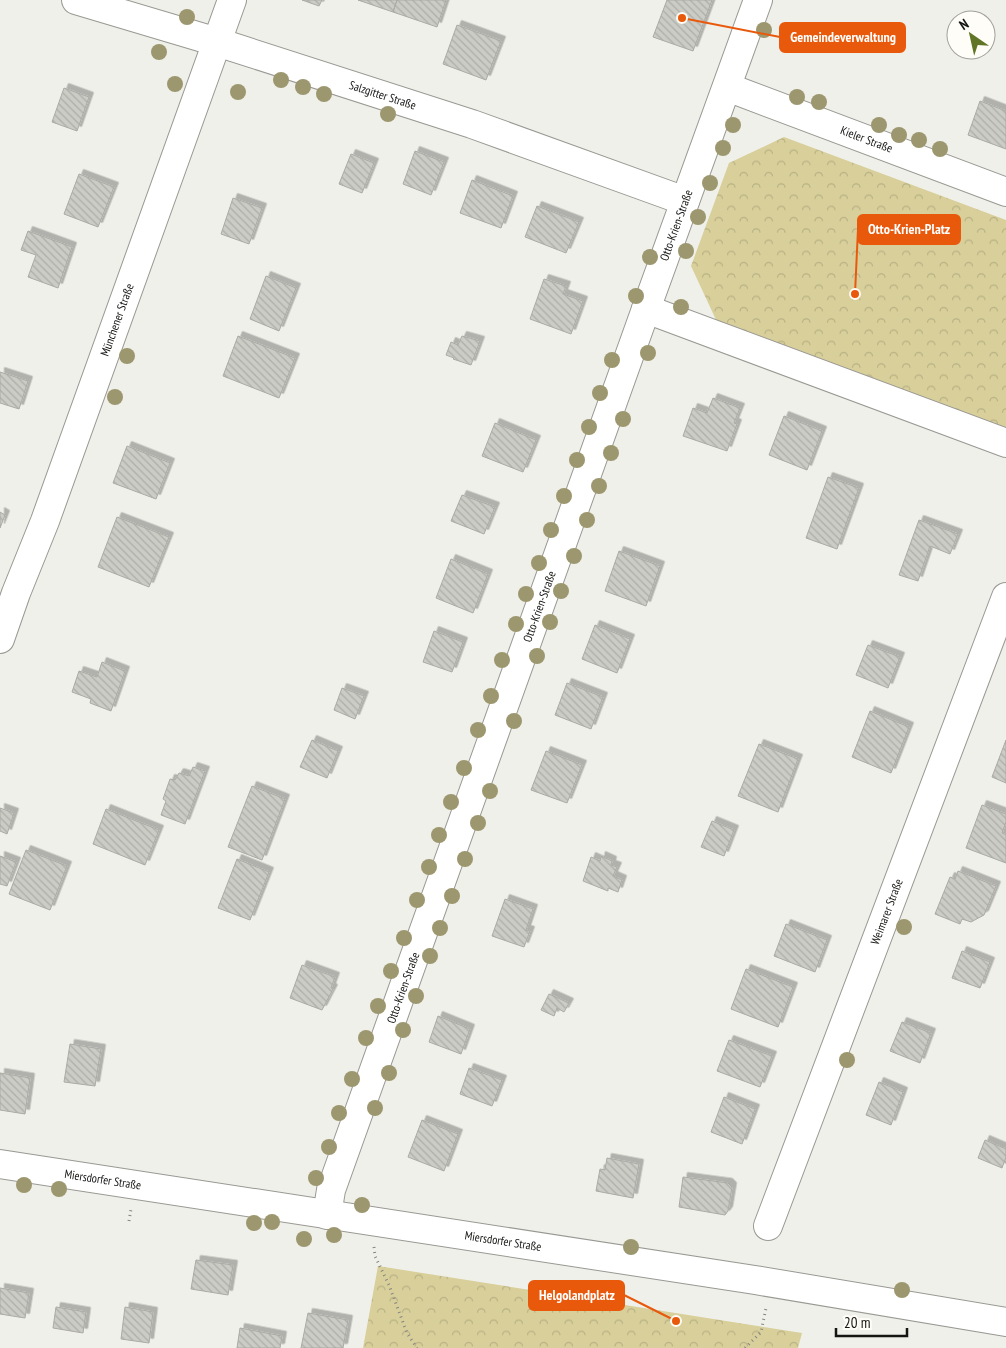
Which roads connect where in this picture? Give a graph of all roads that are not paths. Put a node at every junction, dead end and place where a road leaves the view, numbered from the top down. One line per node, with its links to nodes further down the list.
1 (76, 0): 4 (street, Salzgitter Straße)
2 (232, 0): 4 (street, Münchener Straße)
3 (758, 0): 5 (street, Otto-Krien-Straße)
4 (217, 42): 7 (street, Salzgitter Straße); 10 (street, Münchener Straße)
5 (727, 87): 6 (street, Kieler Straße); 7 (street, Otto-Krien-Straße)
6 (1006, 192)
7 (686, 201): 8 (street, Otto-Krien-Straße)
8 (646, 309): 9 (street); 14 (street, Otto-Krien-Straße)
9 (1006, 443)
10 (8, 590): 12 (street, Münchener Straße)
11 (1006, 597): 15 (street, Weimarer Straße)
12 (0, 639)
13 (0, 1164): 14 (street, Miersdorfer Straße)
14 (328, 1214): 16 (street, Miersdorfer Straße)
15 (768, 1226)
16 (1006, 1322)

